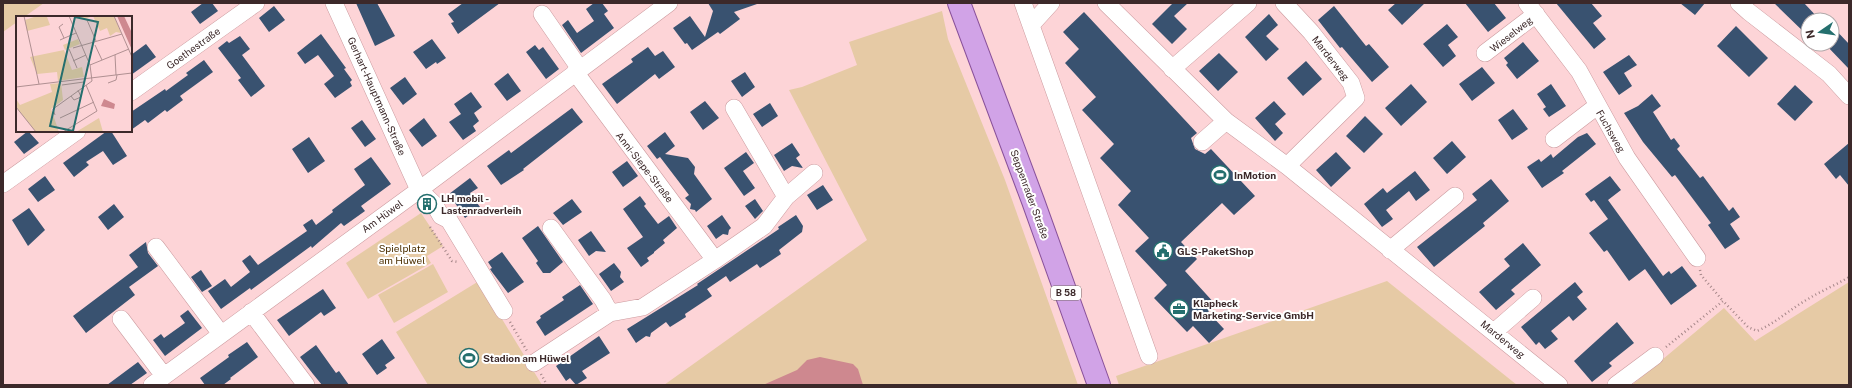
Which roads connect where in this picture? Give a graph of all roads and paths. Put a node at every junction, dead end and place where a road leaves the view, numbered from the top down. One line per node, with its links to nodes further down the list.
1 (256, 3): 17 (street, Goethestraße)
2 (334, 3): 28 (street, Gerhart-Hauptmann-Straße)
3 (669, 3): 16 (street, Am Hüwel)
4 (959, 3): 50 (main road, Seppenrader Straße / B 58)
5 (1022, 3): 13 (street)
6 (1051, 3): 13 (street)
7 (1106, 3): 15 (street, Marderweg)
8 (1248, 3): 15 (street)
9 (1284, 3): 25 (street, Marderweg)
10 (1739, 3): 18 (street)
11 (1531, 8): 14 (street, Wieselweg); 19 (street, Fuchsweg)
12 (542, 14): 16 (street, Anni-Siepe-Straße)
13 (1030, 26): 45 (street)
14 (1485, 53)
15 (1172, 69): 21 (street, Marderweg)
16 (577, 70): 28 (street, Am Hüwel); 35 (street, Anni-Siepe-Straße)
17 (132, 91)
18 (1849, 96)
19 (1597, 106): 23 (street); 34 (street, Fuchsweg)
20 (734, 108): 30 (street)
21 (1226, 120): 24 (street); 25 (street, Marderweg)
22 (76, 132): 27 (street)
23 (1554, 139)
24 (1202, 142)
25 (1287, 166): 33 (street, Marderweg)
26 (814, 174): 30 (street)
27 (3, 184)
28 (419, 190): 39 (street); 40 (street, Am Hüwel)
29 (1455, 196): 33 (street)
30 (786, 197): 35 (street)
31 (551, 228): 41 (street)
32 (156, 247): 44 (street)
33 (1390, 250): 43 (street, Marderweg)
34 (1697, 258): 38 (path)
35 (715, 260): 41 (street)
36 (1849, 277): 38 (path)
37 (1533, 298): 43 (street)
38 (1723, 301): 46 (path)
39 (504, 311): 47 (path)
40 (251, 312): 44 (street, Am Hüwel); 49 (street)
41 (610, 313): 47 (street)
42 (121, 319): 48 (street)
43 (1494, 332): 51 (street, Marderweg)
44 (221, 334): 48 (street, Am Hüwel)
45 (1149, 356)
46 (1655, 356): 52 (street)
47 (534, 363)
48 (158, 381)
49 (306, 385)
50 (1098, 385)
51 (1559, 385)
52 (1616, 385)

